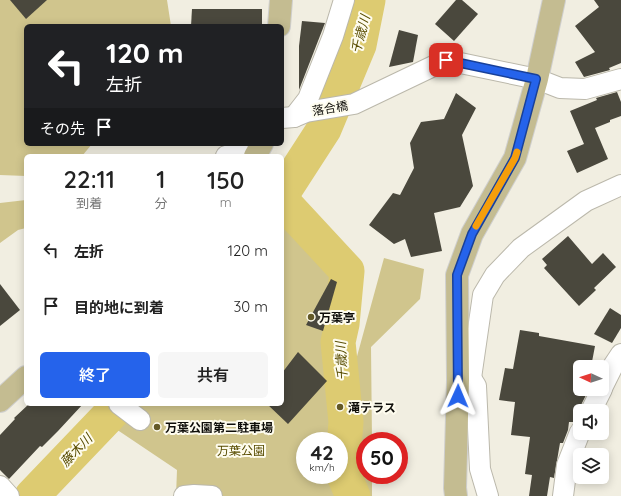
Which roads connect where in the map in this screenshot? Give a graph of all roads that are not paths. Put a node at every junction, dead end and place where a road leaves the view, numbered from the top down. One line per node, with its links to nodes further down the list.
1 (281, 0): 4 (main road)
2 (344, 0): 7 (street)
3 (554, 0): 5 (main road)
4 (279, 24)
5 (536, 79): 6 (street, 落合橋); 7 (street, 落合橋); 12 (main road)
6 (621, 79)
7 (294, 116)
8 (621, 185): 12 (street)
9 (621, 354): 10 (street)
10 (609, 376)
11 (24, 379): 13 (main road)
12 (465, 379): 17 (main road); 18 (street)
13 (0, 401)
14 (577, 440): 19 (street)
15 (184, 496): 16 (street)
16 (212, 496)
17 (456, 496)
18 (488, 496)
19 (563, 496)

